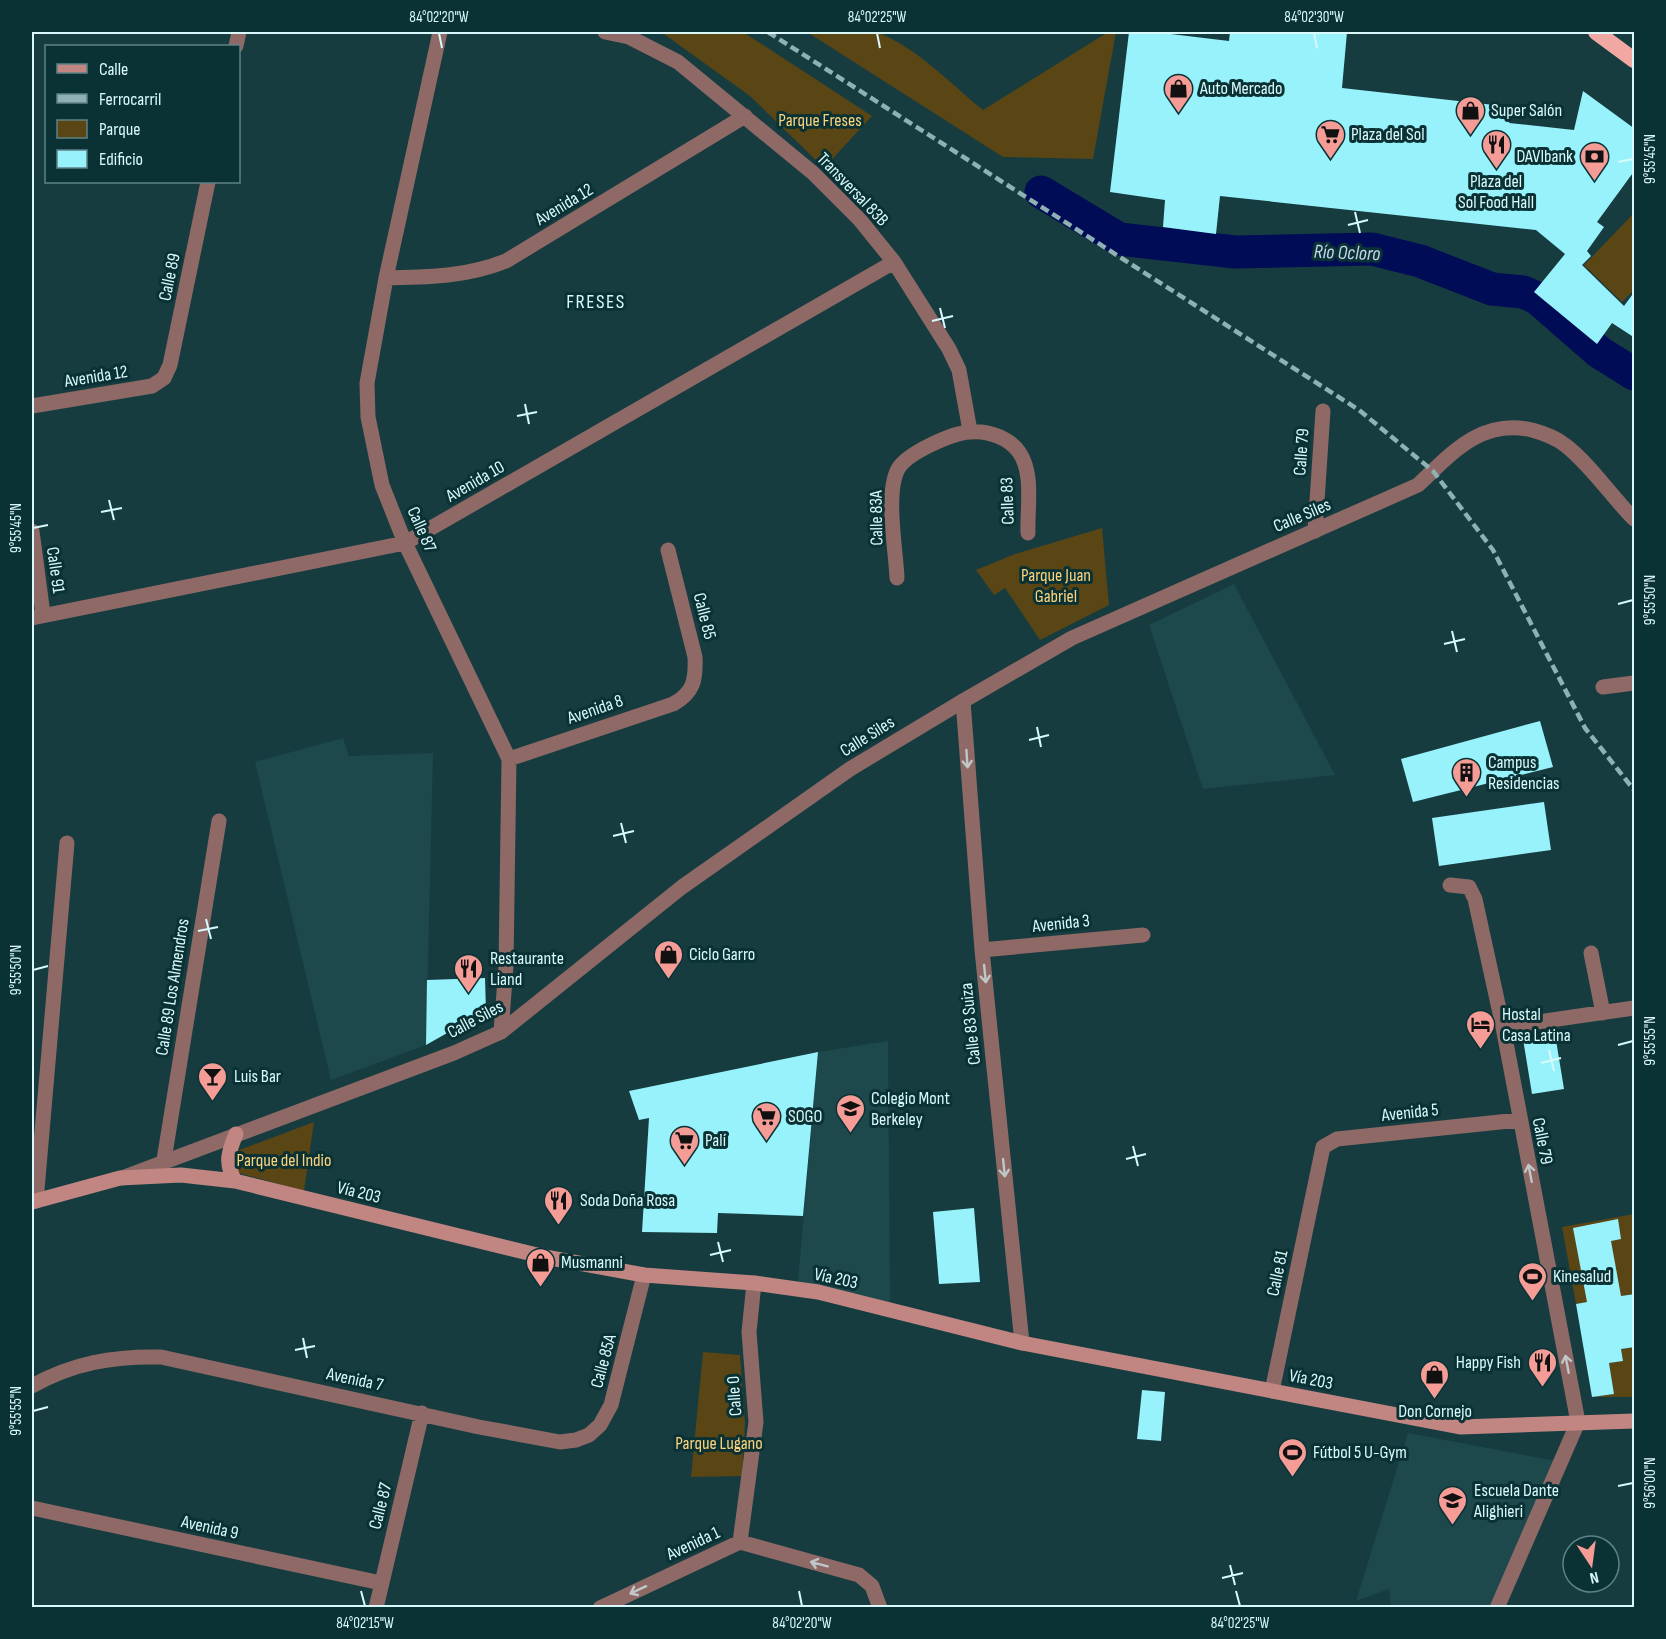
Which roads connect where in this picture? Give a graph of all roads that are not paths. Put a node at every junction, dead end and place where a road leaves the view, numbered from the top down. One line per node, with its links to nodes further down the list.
1 (440, 32): 8 (street, Calle 87)
2 (605, 32): 5 (street, Transversal 83B)
3 (1596, 32): 4 (highway)
4 (1635, 60)
5 (746, 116): 7 (street, Transversal 83B); 8 (street, Avenida 12)
6 (208, 183): 9 (street, Calle 89)
7 (894, 262): 12 (street, Transversal 83B); 17 (street, Avenida 10)
8 (386, 278): 17 (street, Calle 87)
9 (164, 378): 10 (street, Avenida 12)
10 (32, 406)
11 (1323, 411): 15 (street, Calle 79)
12 (970, 431): 16 (street, Calle 83); 19 (street, Calle 83A)
13 (1635, 519): 15 (street, Calle Siles)
14 (32, 531): 20 (street, Calle 91)
15 (1315, 531): 24 (street, Calle Siles)
16 (1028, 533)
17 (405, 543): 20 (street, Avenida 10); 25 (street, Calle 87)
18 (668, 550): 23 (street, Calle 85)
19 (897, 578)
20 (37, 616)
21 (1635, 683): 22 (street)
22 (1603, 687)
23 (690, 692): 25 (street, Avenida 8)
24 (963, 701): 30 (street, Calle 83 Suiza, one-way to 30); 35 (street, Calle Siles)
25 (509, 759): 35 (street, Calle 87)
26 (219, 820): 38 (street, Calle 89 Los Almendros)
27 (67, 843): 42 (street)
28 (1450, 885): 34 (street, Calle 79)
29 (1143, 935): 30 (street, Avenida 3)
30 (982, 950): 45 (street, Calle 83 Suiza, one-way to 45)
31 (1591, 954): 33 (street)
32 (1635, 1008): 33 (street)
33 (1603, 1013): 34 (street)
34 (1503, 1027): 36 (street, Calle 79)
35 (501, 1032): 37 (street, Calle Siles)
36 (1519, 1120): 39 (street, Avenida 5); 50 (street, Calle 79, one-way to 36)
37 (236, 1134): 38 (street, Calle Siles); 41 (main road)
38 (164, 1160): 40 (street, Calle Siles)
39 (1319, 1163): 47 (street, Calle 81)
40 (120, 1178): 41 (main road, Vía 203); 42 (main road, Vía 203)
41 (235, 1181): 43 (main road, Vía 203)
42 (34, 1201)
43 (644, 1275): 44 (main road, Vía 203); 51 (street, Calle 85A)
44 (754, 1283): 45 (main road, Vía 203); 53 (street, Calle 0)
45 (1022, 1343): 47 (main road, Vía 203)
46 (32, 1386): 48 (street, Avenida 7)
47 (1272, 1391): 50 (main road, Vía 203)
48 (422, 1413): 51 (street, Avenida 7); 54 (street, Calle 87)
49 (1635, 1421): 50 (main road, Vía 203)
50 (1578, 1422): 58 (street)
51 (576, 1440)
52 (32, 1508): 54 (street, Avenida 9)
53 (740, 1542): 56 (street, Avenida 1, one-way to 56); 57 (street, Avenida 1, one-way to 53)
54 (381, 1583): 55 (street, Calle 87)
55 (376, 1608)
56 (600, 1608)
57 (880, 1608)
58 (1497, 1608)

